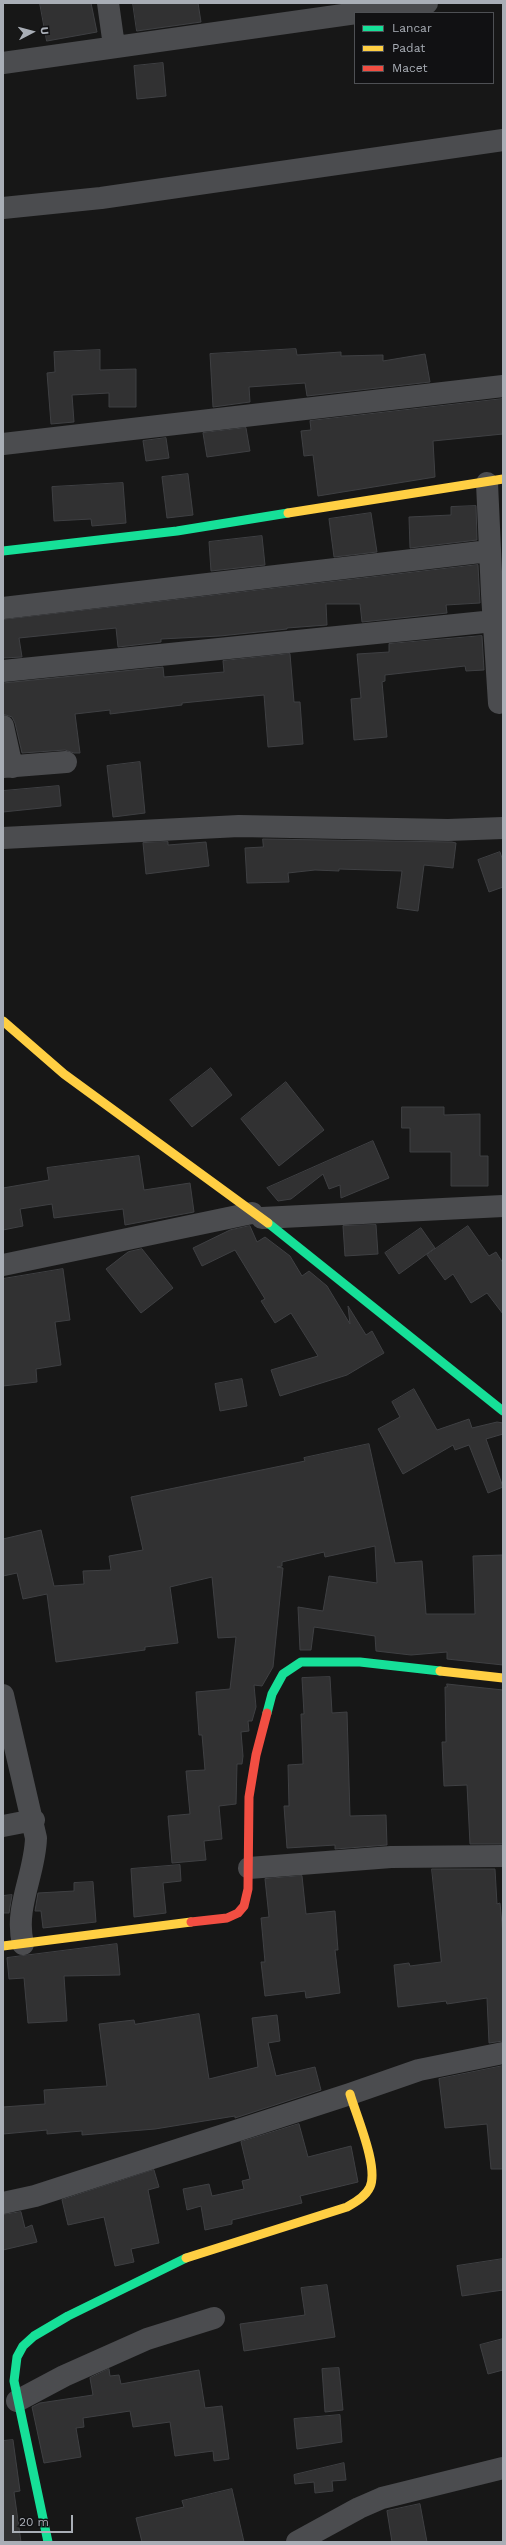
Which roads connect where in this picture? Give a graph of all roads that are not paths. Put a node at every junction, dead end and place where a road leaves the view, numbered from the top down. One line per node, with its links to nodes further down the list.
1 (108, 3): 5 (street)
2 (427, 3): 3 (street)
3 (361, 12)
4 (354, 13): 5 (street)
5 (114, 46): 6 (street)
6 (3, 63)
7 (503, 140): 8 (street)
8 (3, 208)
9 (503, 386): 10 (street)
10 (3, 444)
11 (495, 481): 12 (street); 13 (street)
12 (3, 551)
13 (489, 551): 14 (street); 15 (street)
14 (497, 594): 16 (street)
15 (3, 608)
16 (494, 621): 17 (street); 18 (street)
17 (3, 671)
18 (499, 703)
19 (3, 726): 21 (street)
20 (66, 762): 21 (street)
21 (8, 767)
22 (503, 828): 23 (street)
23 (3, 838)
24 (3, 1021): 26 (street)
25 (503, 1206): 26 (street)
26 (257, 1216): 27 (street); 28 (street)
27 (3, 1265)
28 (503, 1411)
29 (503, 1678): 34 (street)
30 (3, 1695): 31 (street)
31 (34, 1820): 32 (street); 35 (street)
32 (3, 1826)
33 (503, 1856): 34 (street)
34 (249, 1868): 35 (street)
35 (13, 1945)
36 (503, 2053): 37 (street)
37 (350, 2094): 38 (street); 40 (street)
38 (3, 2204)
39 (214, 2318): 40 (street)
40 (17, 2401): 42 (street)
41 (503, 2468): 43 (street)
42 (48, 2542)
43 (297, 2542)

